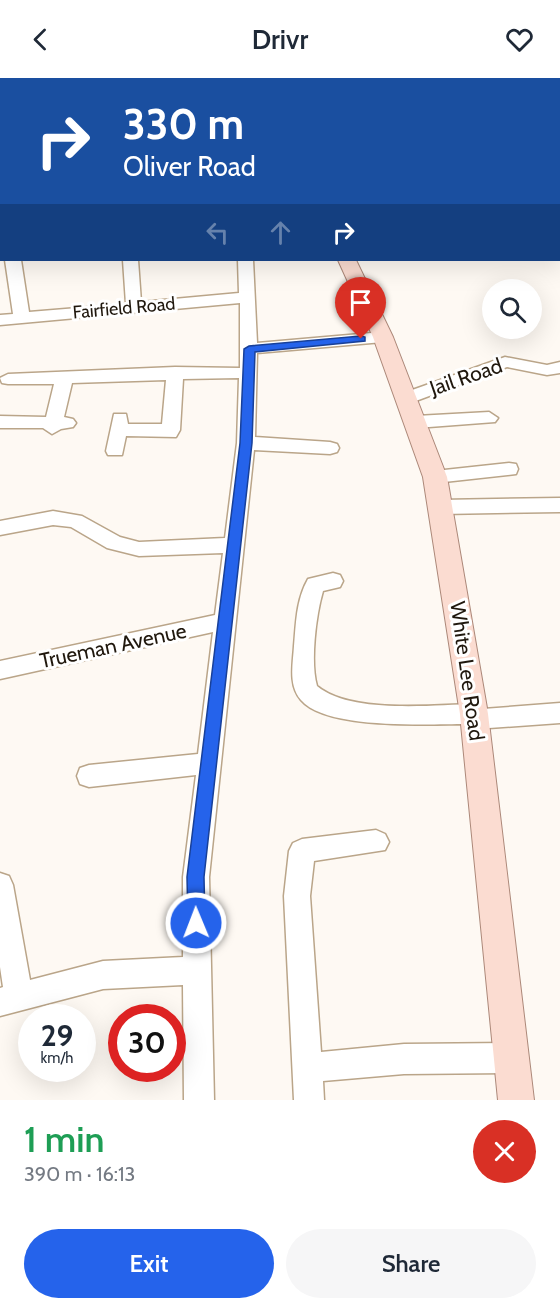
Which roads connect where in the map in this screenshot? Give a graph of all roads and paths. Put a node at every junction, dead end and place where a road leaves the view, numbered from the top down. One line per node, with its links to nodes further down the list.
1 (14, 261): 7 (street)
2 (130, 261): 6 (street)
3 (246, 261): 5 (street)
4 (347, 261): 9 (main road, White Lee Road)
5 (248, 297): 6 (street, Fairfield Road); 10 (street)
6 (134, 308): 7 (street, Fairfield Road)
7 (22, 318): 8 (street, Fairfield Road)
8 (0, 320)
9 (383, 337): 10 (street); 16 (main road, White Lee Road)
10 (249, 349): 13 (street)
11 (560, 367): 16 (street, Jail Road)
12 (175, 372): 13 (street); 15 (street); 21 (street)
13 (249, 374): 19 (street)
14 (8, 379): 15 (street)
15 (64, 380): 18 (street)
16 (412, 410): 17 (street, Jail Road); 23 (main road, White Lee Road)
17 (489, 418)
18 (0, 422)
19 (246, 443): 20 (street); 27 (street)
20 (330, 448)
21 (115, 451)
22 (509, 469): 23 (street)
23 (435, 477): 25 (main road, White Lee Road)
24 (560, 505): 25 (street)
25 (441, 507): 32 (main road, White Lee Road)
26 (0, 528): 27 (street)
27 (234, 545): 29 (street)
28 (333, 581): 32 (street)
29 (225, 621): 30 (street, Trueman Avenue); 33 (street)
30 (0, 670)
31 (560, 713): 32 (street)
32 (474, 717): 39 (main road, White Lee Road)
33 (208, 763): 34 (street); 37 (street)
34 (89, 776)
35 (376, 842): 40 (street)
36 (0, 885): 38 (street)
37 (197, 970): 38 (street); 41 (street)
38 (10, 999)
39 (509, 1058): 40 (street); 43 (main road, White Lee Road)
40 (308, 1068): 42 (street)
41 (200, 1100)
42 (309, 1100)
43 (516, 1100)

